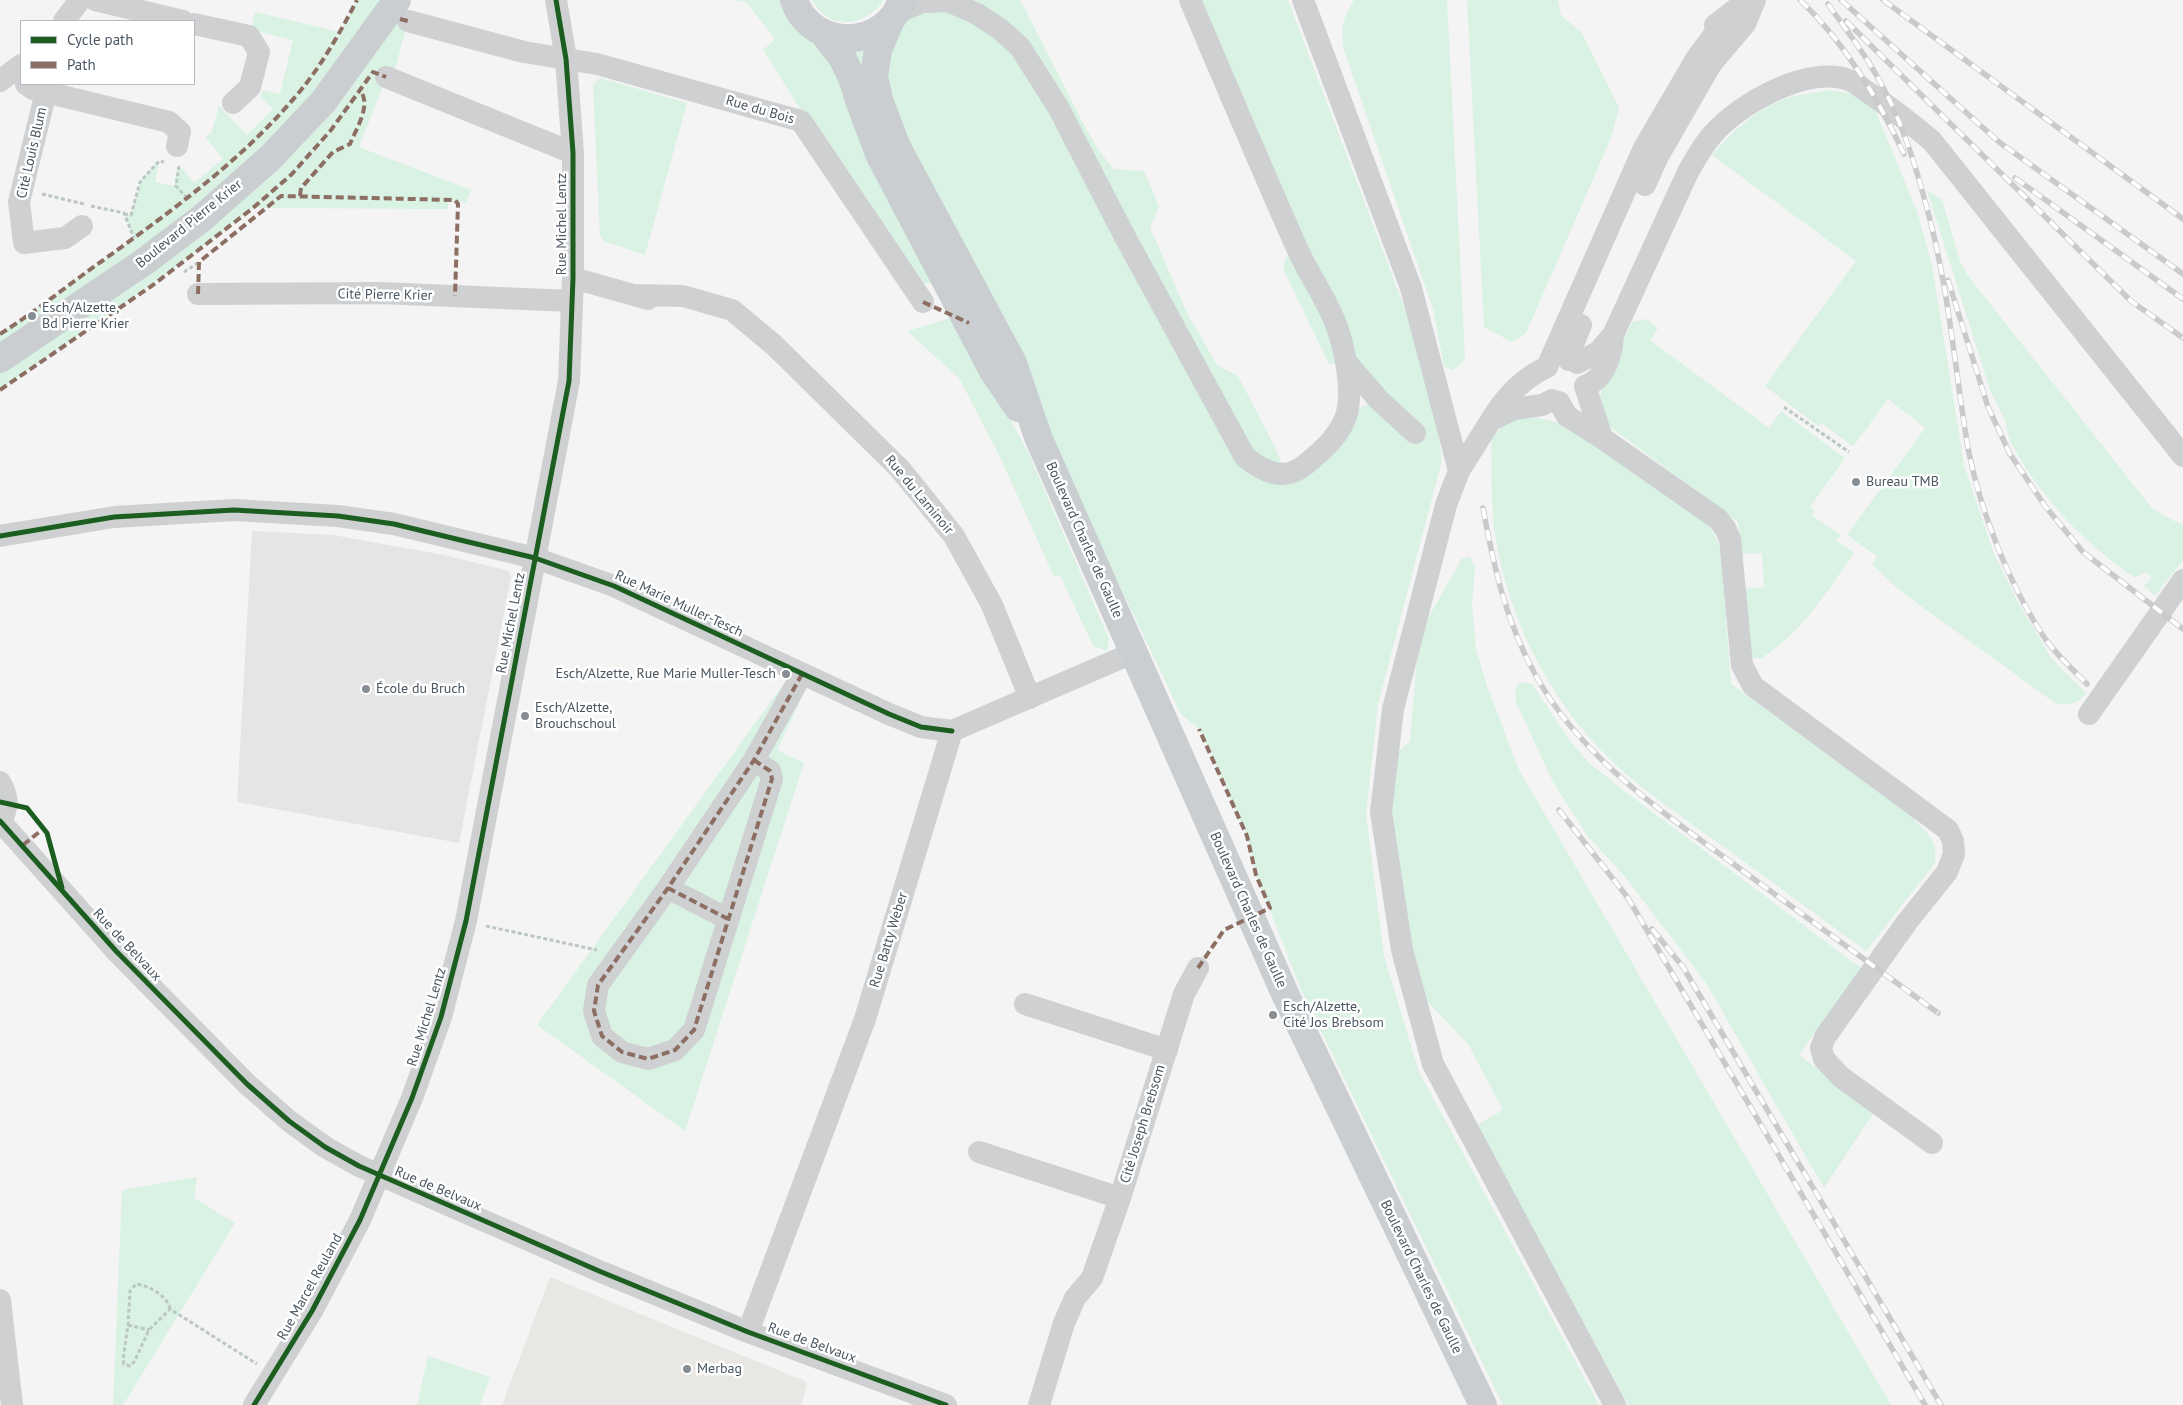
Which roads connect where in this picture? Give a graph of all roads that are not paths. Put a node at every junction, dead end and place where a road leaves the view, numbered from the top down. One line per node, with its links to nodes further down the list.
1 (80, 0): 13 (street)
2 (95, 0): 14 (street)
3 (374, 0): 18 (main road, Boulevard Pierre Krier)
4 (556, 0): 17 (street, Rue Michel Lentz)
5 (794, 0): 16 (main road)
6 (1190, 0): 33 (street)
7 (1303, 0): 42 (street)
8 (1748, 0): 34 (street)
9 (1756, 0): 32 (street)
10 (948, 1): 12 (street); 33 (street)
11 (402, 11): 17 (street); 18 (main road, Boulevard Pierre Krier)
12 (896, 11): 16 (main road); 39 (main road, Boulevard Charles de Gaulle)
13 (65, 20)
14 (179, 20)
15 (195, 24): 22 (street)
16 (824, 34): 39 (main road, Boulevard Charles de Gaulle)
17 (566, 59): 23 (street, Rue Michel Lentz); 29 (street, Rue du Bois)
18 (352, 60): 31 (main road, Boulevard Pierre Krier)
19 (386, 78): 23 (street)
20 (22, 85): 25 (street, Cité Louis Blum)
21 (43, 85): 24 (street, Cité Louis Blum)
22 (232, 103)
23 (573, 153): 26 (street, Rue Michel Lentz)
24 (172, 157)
25 (82, 226)
26 (574, 278): 28 (street, Rue Michel Lentz); 48 (street, Rue du Laminoir)
27 (198, 294): 28 (street, Cité Pierre Krier)
28 (572, 301): 44 (street, Rue Michel Lentz)
29 (923, 302)
30 (1614, 335): 32 (street); 35 (street); 41 (street)
31 (0, 359)
32 (1573, 361): 34 (street); 35 (street)
33 (1346, 362): 38 (street)
34 (1547, 367): 36 (street); 37 (street)
35 (1585, 386): 36 (street); 40 (street)
36 (1556, 401): 37 (street); 40 (street)
37 (1491, 420): 42 (street)
38 (1415, 433)
39 (1038, 437): 46 (main road, Boulevard Charles de Gaulle)
40 (1602, 438): 59 (street)
41 (2183, 456)
42 (1459, 471): 70 (street)
43 (0, 536): 44 (street, Rue Marie Muller-Tesch)
44 (535, 558): 47 (street, Rue Marie Muller-Tesch); 61 (street, Rue Michel Lentz)
45 (2183, 580): 49 (street)
46 (1135, 652): 48 (street); 69 (main road, Boulevard Charles de Gaulle)
47 (802, 674): 50 (street, Rue Marie Muller-Tesch); 51 (street)
48 (1030, 698): 50 (street)
49 (2089, 714)
50 (952, 731): 64 (street, Rue Batty Weber)
51 (754, 760): 54 (street); 55 (street)
52 (0, 782): 53 (street)
53 (0, 821): 61 (street, Rue de Belvaux)
54 (668, 888): 55 (street); 55 (street)
55 (728, 919)
56 (1198, 968): 58 (street, Cité Joseph Brebsom)
57 (1025, 1004): 58 (street, Cité Joseph Brebsom)
58 (1166, 1050): 62 (street, Cité Joseph Brebsom)
59 (1932, 1143)
60 (980, 1152): 62 (street, Cité Joseph Brebsom)
61 (379, 1175): 64 (street, Rue de Belvaux); 66 (street, Rue Marcel Reuland)
62 (1120, 1198): 68 (street, Cité Joseph Brebsom)
63 (0, 1300): 65 (street)
64 (748, 1332): 67 (street, Rue de Belvaux)
65 (12, 1405)
66 (254, 1405)
67 (946, 1405)
68 (1039, 1405)
69 (1483, 1405)
70 (1615, 1405)

